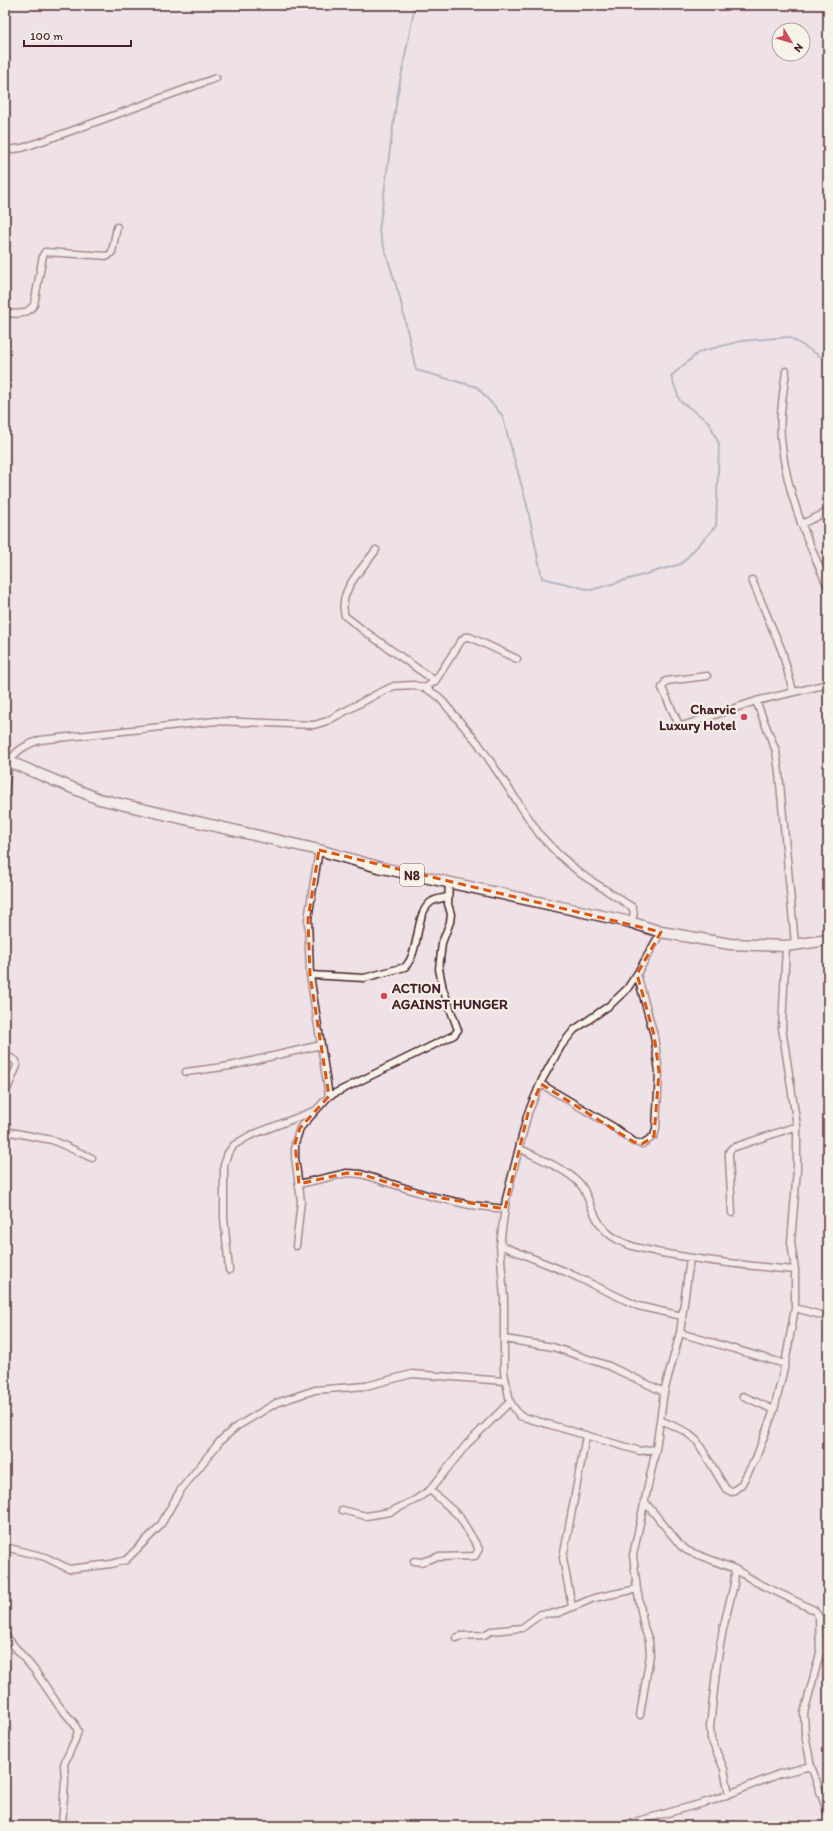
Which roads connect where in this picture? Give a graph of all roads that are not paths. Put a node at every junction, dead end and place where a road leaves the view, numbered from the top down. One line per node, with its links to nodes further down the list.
1 (216, 78): 2 (street)
2 (5, 150)
3 (117, 228): 4 (street)
4 (5, 312)
5 (786, 370): 7 (street)
6 (828, 512): 7 (street)
7 (801, 524): 10 (street)
8 (376, 550): 13 (street)
9 (752, 580): 16 (street)
10 (828, 587)
11 (516, 659): 13 (street)
12 (707, 676): 17 (street)
13 (435, 681): 15 (street)
14 (828, 684): 16 (street)
15 (425, 688): 18 (street); 23 (street)
16 (793, 691): 17 (street)
17 (756, 701): 26 (street)
18 (7, 761): 19 (street); 20 (highway, N8)
19 (5, 792)
20 (319, 850): 21 (highway, N8); 28 (street)
21 (449, 883): 22 (street); 23 (highway, N8)
22 (448, 897): 28 (street); 34 (street)
23 (630, 922): 24 (highway, N8)
24 (661, 932): 26 (highway, N8); 27 (street)
25 (828, 940): 26 (highway, N8)
26 (790, 945): 36 (street)
27 (637, 974): 32 (street); 32 (street)
28 (310, 975): 29 (street)
29 (321, 1045): 31 (street); 34 (street)
30 (5, 1055): 33 (street)
31 (186, 1072)
32 (541, 1084): 38 (street)
33 (5, 1094)
34 (329, 1096): 35 (street)
35 (316, 1110): 40 (street); 46 (street)
36 (797, 1126): 42 (street); 47 (street)
37 (5, 1131): 39 (street)
38 (519, 1148): 41 (street); 45 (street)
39 (92, 1158)
40 (299, 1184): 41 (street); 44 (street)
41 (505, 1209): 43 (street)
42 (732, 1213)
43 (500, 1245): 49 (street); 52 (street)
44 (296, 1246)
45 (690, 1258): 47 (street); 49 (street)
46 (229, 1270)
47 (794, 1270): 48 (street)
48 (795, 1308): 50 (street); 53 (street)
49 (682, 1316): 51 (street)
50 (828, 1317)
51 (680, 1333): 53 (street); 55 (street)
52 (505, 1338): 54 (street); 55 (street)
53 (785, 1364): 58 (street)
54 (505, 1381): 57 (street); 65 (street)
55 (664, 1392): 59 (street)
56 (743, 1396): 58 (street)
57 (510, 1402): 60 (street); 62 (street)
58 (774, 1410): 59 (street)
59 (660, 1420): 61 (street)
60 (586, 1436): 61 (street); 69 (street)
61 (656, 1449): 63 (street)
62 (430, 1490): 64 (street); 66 (street)
63 (644, 1501): 67 (street); 68 (street)
64 (342, 1510)
65 (5, 1547)
66 (414, 1561)
67 (734, 1570): 72 (street); 76 (street)
68 (637, 1589): 69 (street); 74 (street)
69 (572, 1607): 71 (street)
70 (5, 1635): 78 (street)
71 (456, 1638)
72 (820, 1653): 73 (street); 75 (street)
73 (828, 1654)
74 (640, 1715)
75 (811, 1766): 76 (street); 77 (street)
76 (729, 1794): 79 (street)
77 (828, 1814)
78 (62, 1826)
79 (620, 1826)

